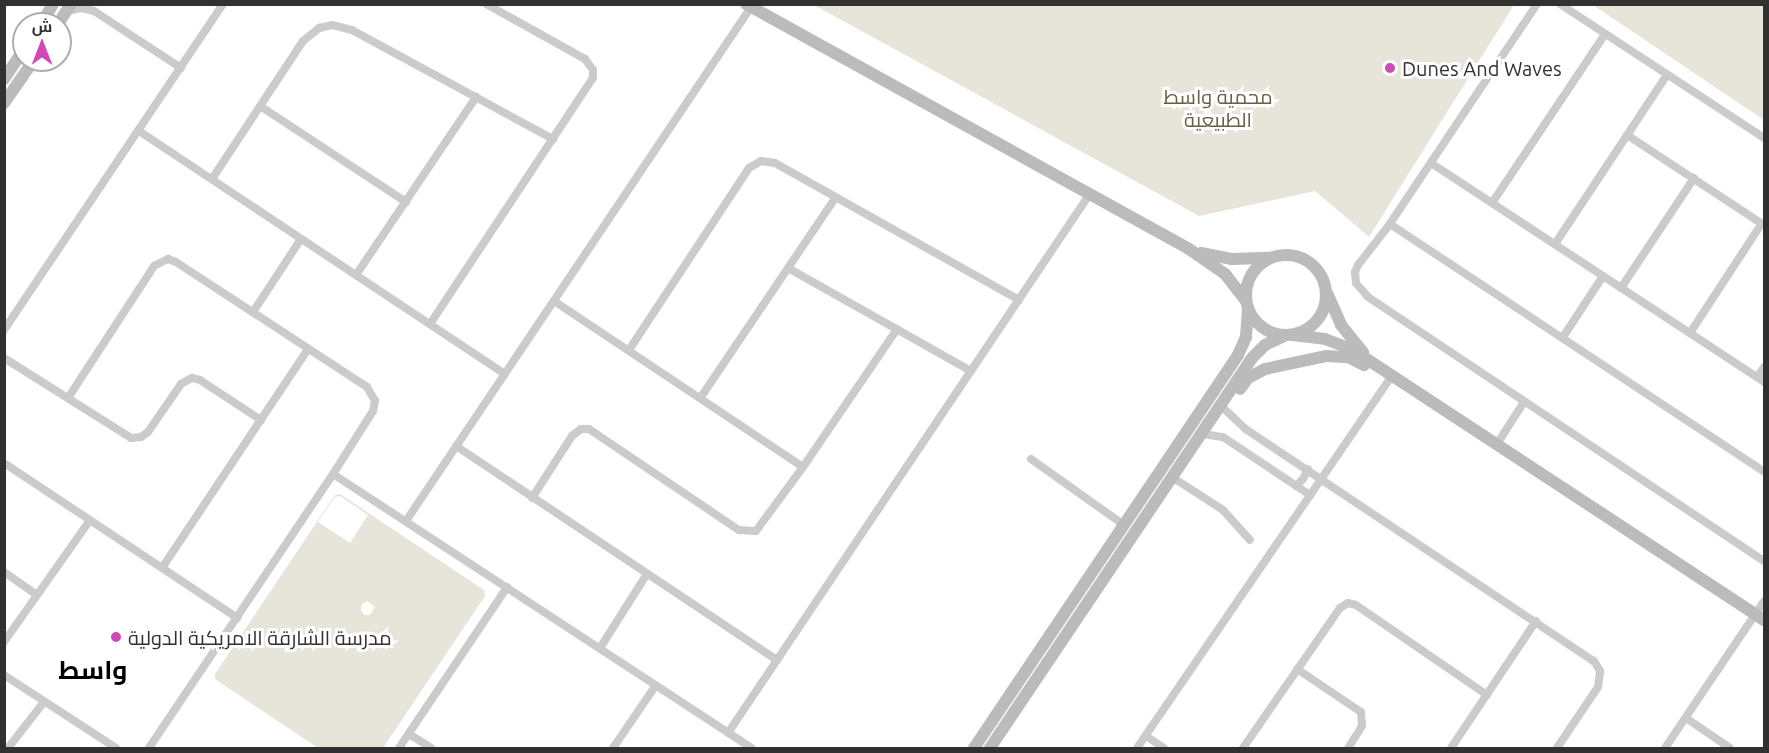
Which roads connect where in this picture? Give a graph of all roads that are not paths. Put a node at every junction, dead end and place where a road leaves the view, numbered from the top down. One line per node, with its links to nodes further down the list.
1 (223, 4): 9 (street)
2 (486, 4): 18 (street)
3 (1538, 4): 19 (street)
4 (1560, 4): 8 (street)
5 (749, 6): 22 (main road); 38 (street)
6 (69, 8): 7 (street)
7 (92, 8): 9 (street)
8 (1605, 34): 11 (street); 25 (street)
9 (181, 68): 15 (street)
10 (26, 72): 13 (main road)
11 (1667, 75): 16 (street); 17 (street)
12 (476, 97): 14 (street); 18 (street); 24 (street)
13 (4, 103)
14 (260, 106): 21 (street); 24 (street)
15 (139, 131): 21 (street); 43 (street)
16 (1627, 135): 20 (street); 29 (street)
17 (1764, 138)
18 (553, 139): 41 (street)
19 (1431, 163): 25 (street); 26 (street)
20 (1694, 178): 27 (street); 35 (street)
21 (212, 179): 28 (street)
22 (1089, 195): 30 (main road); 37 (street)
23 (836, 197): 32 (street); 37 (street); 48 (street)
24 (406, 202): 33 (street)
25 (1492, 203): 29 (street)
26 (1390, 224): 46 (street); 58 (street)
27 (1763, 224): 44 (street)
28 (301, 239): 33 (street); 40 (street)
29 (1555, 244): 34 (street)
30 (1189, 249): 31 (main road); 39 (main road)
31 (1272, 258): 36 (main road); 39 (main road)
32 (788, 268): 42 (street); 57 (street)
33 (356, 275): 41 (street)
34 (1603, 276): 35 (street); 46 (street)
35 (1621, 288): 44 (street)
36 (1326, 291): 45 (main road); 50 (main road)
37 (1019, 300): 52 (street)
38 (554, 301): 48 (street); 53 (street)
39 (1247, 306): 45 (main road); 71 (main road)
40 (253, 312): 47 (street); 56 (street)
41 (430, 324): 53 (street)
42 (897, 329): 52 (street); 67 (street)
43 (4, 330)
44 (1690, 333): 55 (street)
45 (1288, 335): 50 (main road); 59 (main road)
46 (1563, 337): 69 (street)
47 (308, 349): 60 (street); 70 (street)
48 (629, 350): 57 (street)
49 (4, 358): 56 (street)
50 (1374, 363): 54 (main road)
51 (1764, 367): 55 (street)
52 (971, 371): 94 (street)
53 (504, 374): 63 (street)
54 (1391, 374): 59 (main road); 62 (main road); 73 (street)
55 (1761, 380)
56 (68, 398): 60 (street)
57 (701, 398): 67 (street)
58 (1524, 402): 62 (street); 82 (street)
59 (1223, 403): 61 (main road); 68 (street)
60 (261, 420): 83 (street)
61 (1203, 434): 72 (main road); 74 (street)
62 (1497, 444): 89 (main road)
63 (456, 446): 76 (street); 79 (street)
64 (1764, 458): 69 (street)
65 (1031, 459): 80 (street)
66 (4, 463): 78 (street)
67 (803, 467): 76 (street)
68 (1308, 469): 73 (street); 74 (street)
69 (1761, 470)
70 (333, 474): 79 (street); 90 (street)
71 (1156, 476): 77 (main road); 80 (main road)
72 (1172, 477): 77 (main road); 81 (street)
73 (1322, 478): 75 (street); 91 (street)
74 (1296, 486): 75 (street)
75 (1310, 495): 103 (street)
76 (532, 498): 85 (street)
77 (1143, 518): 104 (main road)
78 (90, 520): 83 (street); 87 (street)
79 (406, 521): 86 (street)
80 (1124, 525): 112 (main road)
81 (1250, 540)
82 (1764, 561)
83 (162, 568): 90 (street)
84 (4, 572): 87 (street)
85 (647, 574): 93 (street); 94 (street)
86 (507, 587): 93 (street); 102 (street)
87 (37, 595): 92 (street)
88 (1764, 602): 89 (street)
89 (1760, 617): 100 (street)
90 (237, 618): 107 (street)
91 (1536, 621): 98 (street); 118 (street)
92 (4, 642)
93 (600, 648): 97 (street)
94 (777, 660): 101 (street)
95 (1296, 669): 98 (street); 115 (street); 116 (street)
96 (4, 675): 99 (street)
97 (656, 685): 101 (street); 110 (street)
98 (1487, 695): 117 (street)
99 (44, 702): 105 (street); 106 (street)
100 (1686, 718): 119 (street); 120 (street)
101 (728, 733): 111 (street)
102 (409, 734): 108 (street); 109 (street)
103 (1146, 736): 113 (street); 114 (street)
104 (994, 746)
105 (8, 748)
106 (116, 748)
107 (150, 748)
108 (399, 748)
109 (431, 748)
110 (613, 748)
111 (751, 748)
112 (974, 748)
113 (1137, 748)
114 (1164, 748)
115 (1243, 748)
116 (1348, 748)
117 (1451, 748)
118 (1557, 748)
119 (1665, 748)
120 (1730, 748)

